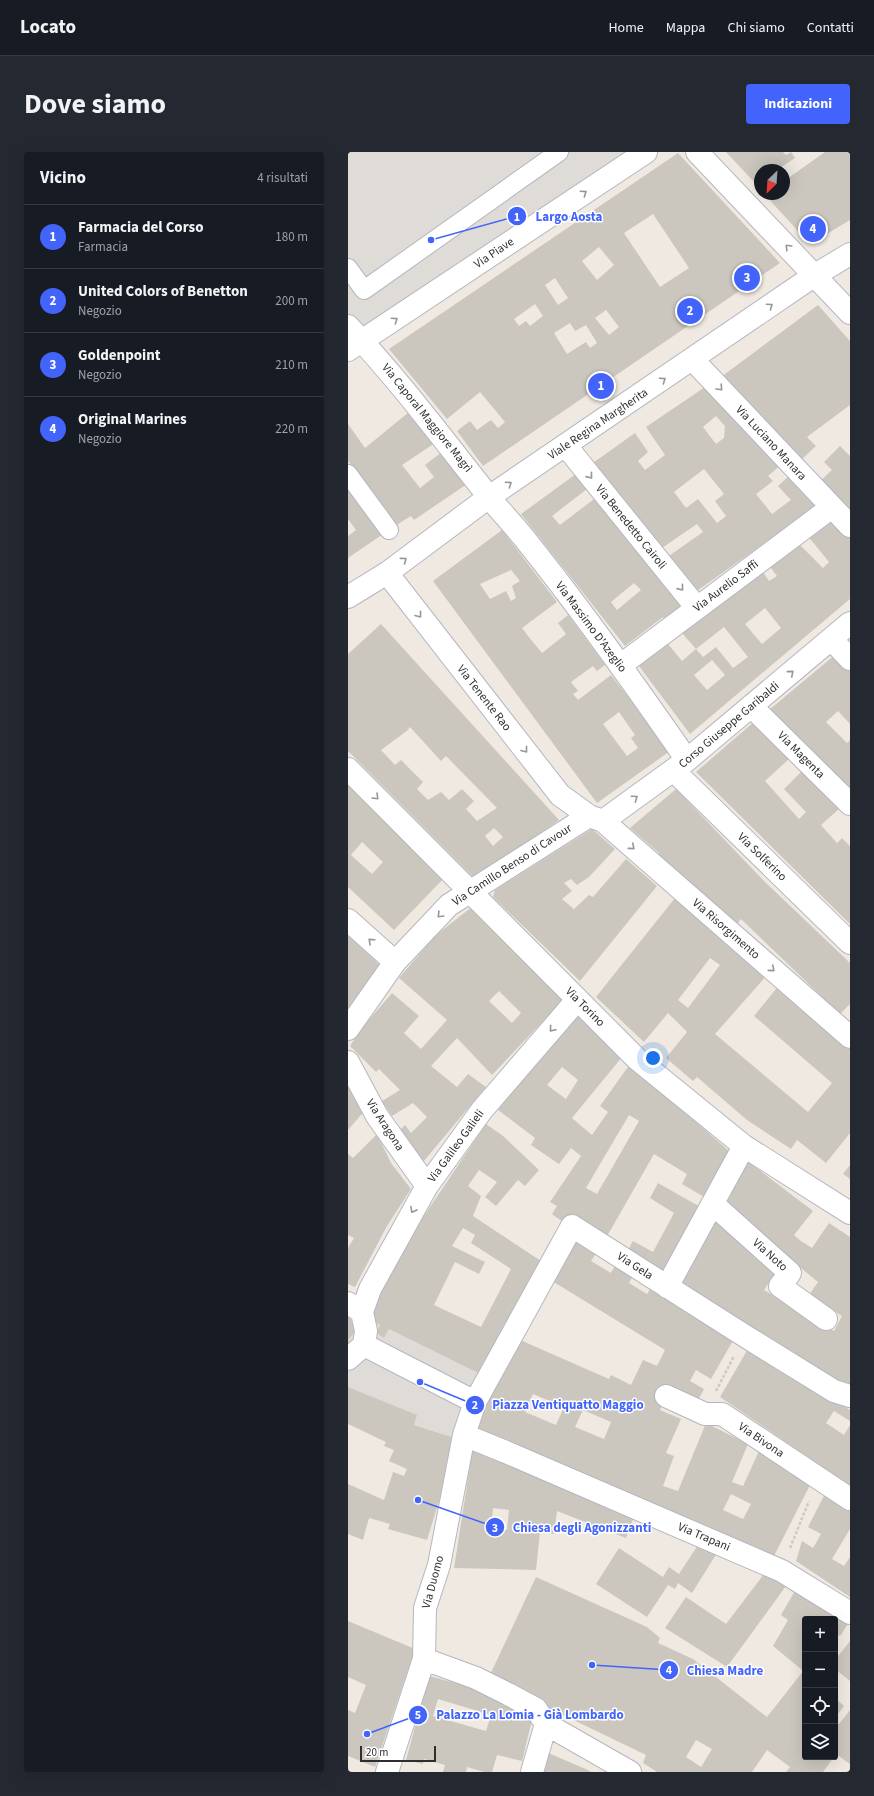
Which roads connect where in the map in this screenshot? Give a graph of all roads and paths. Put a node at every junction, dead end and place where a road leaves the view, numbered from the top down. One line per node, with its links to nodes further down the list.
1 (559, 152): 5 (street)
2 (646, 152): 8 (street, Via Piave, one-way to 2)
3 (697, 152): 6 (street, one-way to 3)
4 (850, 254): 6 (street, Viale Regina Margherita)
5 (348, 268)
6 (814, 275): 7 (street); 9 (street, Viale Regina Margherita, one-way to 6)
7 (850, 313)
8 (353, 339): 12 (street, Via Caporal Maggiore Magrì)
9 (693, 360): 10 (street, Viale Regina Margherita, one-way to 9); 13 (street, Via Luciano Manara, one-way to 13)
10 (566, 446): 12 (street, Viale Regina Margherita, one-way to 10); 18 (street, Via Benedetto Cairoli, one-way to 18)
11 (348, 474): 15 (street)
12 (489, 498): 16 (street, Viale Regina Margherita, one-way to 12); 22 (street, Via Massimo D'Azeglio)
13 (832, 507): 14 (street, Via Luciano Manara); 18 (street, Via Aurelio Saffi)
14 (850, 526)
15 (389, 530)
16 (387, 573): 17 (street, Viale Regina Margherita); 27 (street, Via Tenente Rao, one-way to 27)
17 (348, 597)
18 (697, 608): 22 (street, Via Aurelio Saffi)
19 (850, 623): 20 (street, Corso Giuseppe Garibaldi)
20 (831, 639): 21 (street); 23 (street, Corso Giuseppe Garibaldi, one-way to 20)
21 (850, 660)
22 (621, 665): 24 (street, Via Massimo D'Azeglio)
23 (751, 706): 24 (street, Corso Giuseppe Garibaldi); 26 (street, Via Magenta)
24 (680, 766): 27 (street, Corso Giuseppe Garibaldi, one-way to 24); 30 (street, Via Solferino)
25 (348, 769): 28 (street, Via Torino, one-way to 28)
26 (850, 804)
27 (596, 818): 28 (street, Via Camillo Benso di Cavour); 34 (street, Via Risorgimento, one-way to 34)
28 (472, 892): 31 (street, Via Camillo Benso di Cavour, one-way to 31); 32 (street, Via Torino)
29 (348, 920): 31 (street, one-way to 29)
30 (850, 943)
31 (395, 962): 33 (street, Via Camillo Benso di Cavour)
32 (577, 1000): 36 (street, Via Torino); 37 (street, Via Galileo Galieli, one-way to 37)
33 (348, 1029)
34 (850, 1037)
35 (348, 1062): 37 (street, Via Aragona)
36 (744, 1146): 38 (street); 39 (street, Via Torino)
37 (427, 1186): 41 (street, Via Galileo Galieli, one-way to 41)
38 (713, 1204): 40 (street); 42 (street, Via Noto)
39 (850, 1213)
40 (667, 1286): 43 (street, Via Gela); 46 (street, Via Gela)
41 (355, 1308): 44 (street)
42 (826, 1319)
43 (745, 1336): 48 (street, Via Gela); 50 (path)
44 (364, 1345): 45 (street); 49 (street)
45 (348, 1359)
46 (487, 1380): 49 (street, Via Duomo)
47 (666, 1396): 50 (street, Via Bivona)
48 (850, 1396)
49 (475, 1402): 51 (street, Via Duomo)
50 (705, 1414): 52 (street, Via Bivona)
51 (464, 1435): 55 (street, Via Trapani); 56 (street, Via Duomo)
52 (818, 1479): 53 (street, Via Bivona); 54 (path)
53 (850, 1499)
54 (793, 1538)
55 (850, 1613)
56 (424, 1659): 57 (street); 58 (street, Via Duomo)
57 (546, 1724): 59 (street); 60 (street)
58 (386, 1772)
59 (532, 1772)
60 (630, 1772)

